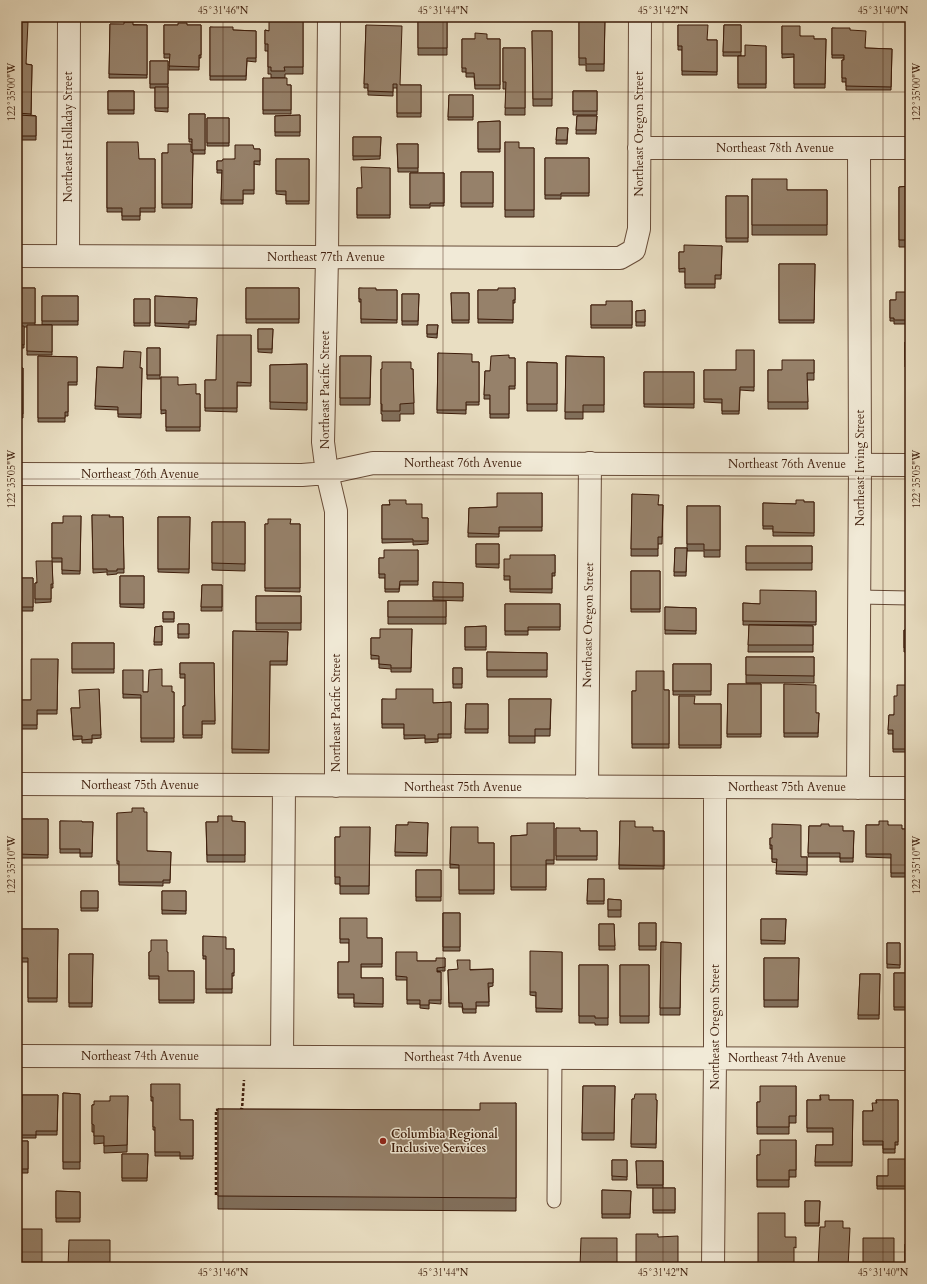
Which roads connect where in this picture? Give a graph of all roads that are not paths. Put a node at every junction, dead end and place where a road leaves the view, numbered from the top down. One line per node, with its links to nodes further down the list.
1 (69, 17): 9 (street, Northeast Holladay Street)
2 (329, 17): 10 (street, Northeast Pacific Street)
3 (640, 17): 4 (street, Northeast Oregon Street)
4 (639, 148): 5 (street, Northeast 78th Avenue); 7 (street, Northeast Oregon Street)
5 (859, 148): 6 (street, Northeast 78th Avenue); 12 (street, Northeast Irving Street)
6 (910, 148)
7 (634, 250): 10 (street, Northeast 77th Avenue)
8 (17, 256): 9 (street, Northeast 77th Avenue)
9 (68, 256): 10 (street, Northeast 77th Avenue)
10 (327, 257): 14 (street, Northeast Pacific Street)
11 (590, 463): 12 (street, Northeast 76th Avenue); 14 (street, Northeast 76th Avenue); 21 (street, Northeast Oregon Street)
12 (860, 465): 13 (street, Northeast 76th Avenue); 16 (street, Northeast Irving Street)
13 (910, 465)
14 (327, 473): 15 (street, Northeast 76th Avenue); 20 (street, Northeast Pacific Street)
15 (17, 474)
16 (859, 597): 17 (lane); 23 (street, Northeast Irving Street)
17 (910, 598)
18 (17, 784): 19 (street, Northeast 75th Avenue)
19 (284, 786): 20 (street, Northeast 75th Avenue); 26 (street)
20 (336, 786): 21 (street, Northeast 75th Avenue)
21 (587, 787): 22 (street, Northeast 75th Avenue)
22 (715, 787): 23 (street, Northeast 75th Avenue); 28 (street, Northeast Oregon Street)
23 (858, 788): 24 (street, Northeast 75th Avenue)
24 (910, 788)
25 (17, 1056): 26 (street, Northeast 74th Avenue)
26 (282, 1057): 27 (street, Northeast 74th Avenue)
27 (555, 1058): 28 (street, Northeast 74th Avenue); 30 (lane)
28 (715, 1058): 29 (street, Northeast 74th Avenue); 31 (street, Northeast Oregon Street)
29 (910, 1059)
30 (554, 1201)
31 (713, 1267)

